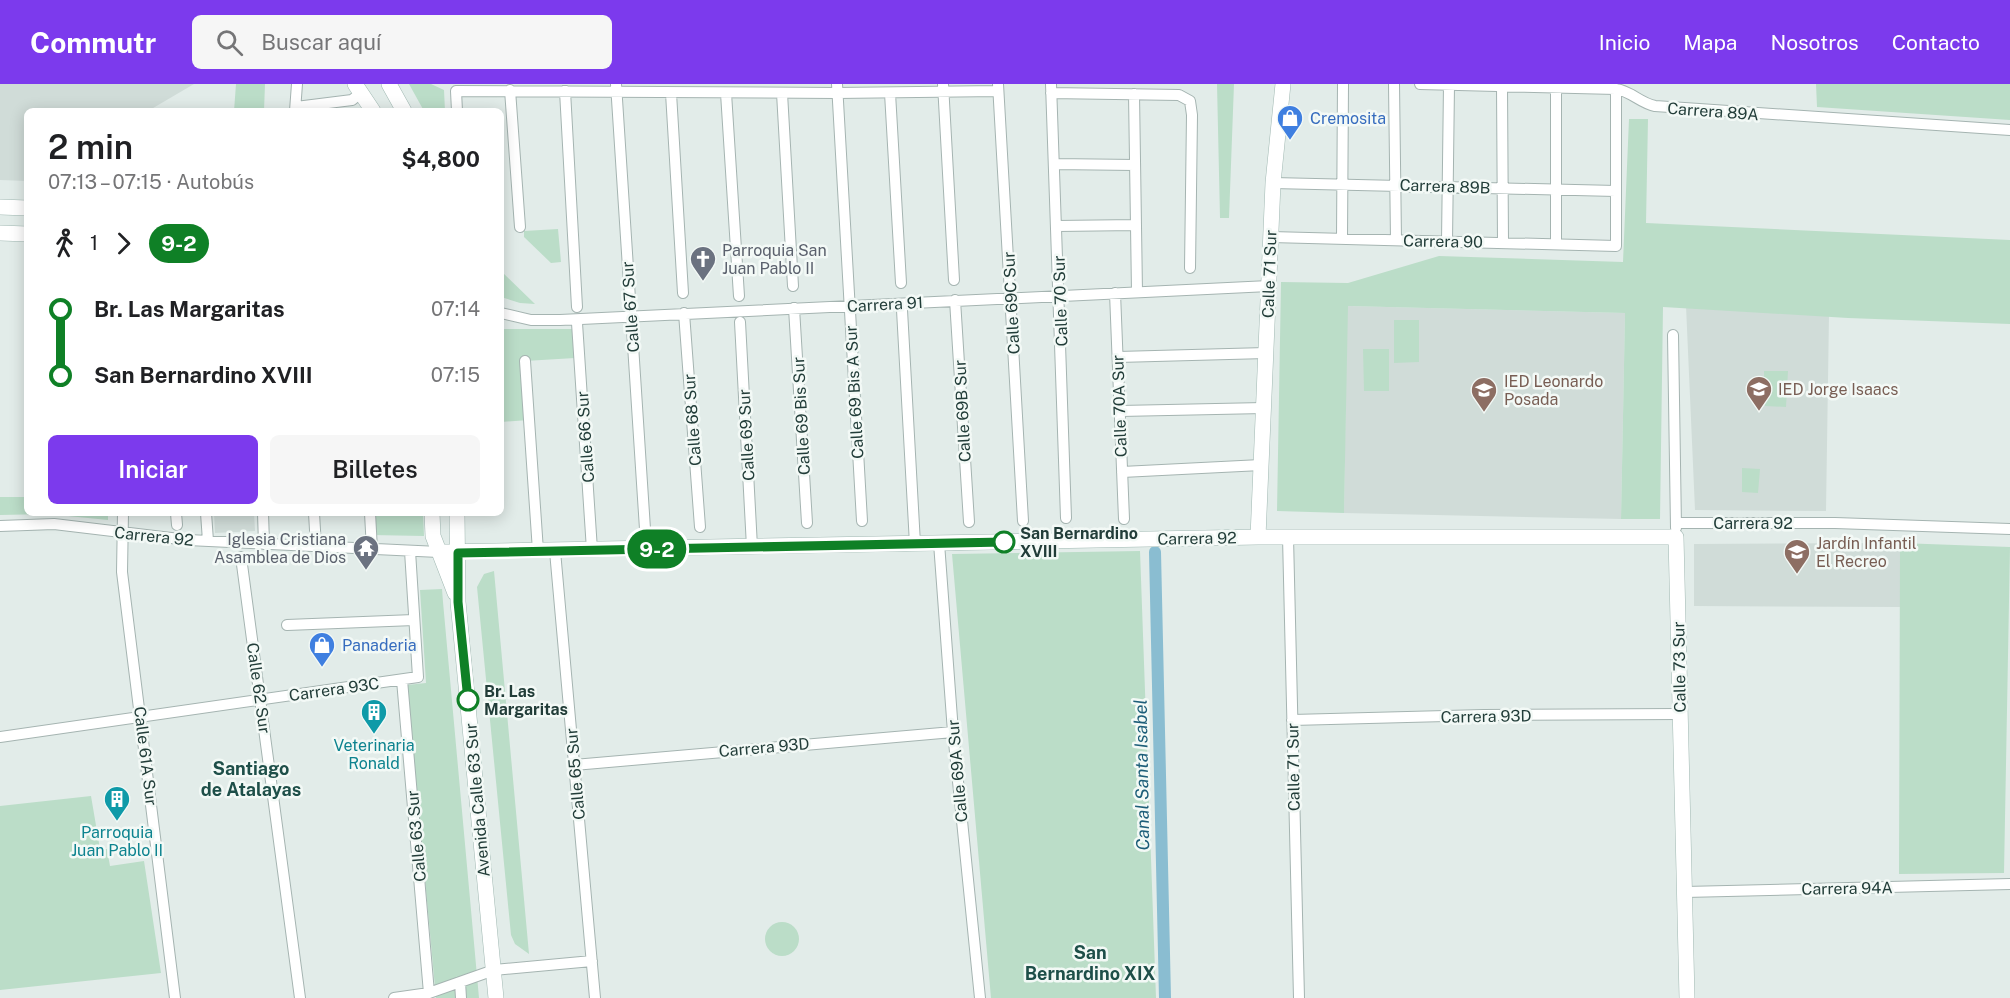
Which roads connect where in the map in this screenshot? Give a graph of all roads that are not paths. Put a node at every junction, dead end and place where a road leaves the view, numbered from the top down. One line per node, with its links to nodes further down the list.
1 (297, 84): 25 (street)
2 (388, 84): 28 (street)
3 (1283, 84): 33 (street, Calle 71 Sur)
4 (1343, 84): 34 (street)
5 (1394, 84): 35 (street)
6 (1420, 84): 7 (street)
7 (1449, 85): 8 (street); 36 (street)
8 (1477, 85): 9 (street)
9 (1502, 86): 14 (street); 37 (street)
10 (998, 87): 12 (street); 63 (street, Calle 69C Sur)
11 (616, 88): 18 (street); 19 (street); 71 (street, Calle 67 Sur)
12 (943, 88): 22 (street); 54 (street)
13 (1051, 88): 23 (street); 31 (street, Calle 70 Sur)
14 (1556, 88): 15 (street); 38 (street)
15 (1622, 88): 30 (street, Carrera 89A); 39 (street)
16 (837, 89): 21 (street); 22 (street); 65 (street, Calle 69 Bis A Sur)
17 (510, 90): 18 (street); 29 (street); 44 (street)
18 (565, 91): 66 (street)
19 (671, 93): 20 (street); 59 (street)
20 (726, 93): 21 (street); 61 (street)
21 (782, 93): 56 (street)
22 (890, 93): 55 (street)
23 (1134, 94): 32 (street); 53 (street)
24 (355, 97): 26 (street); 27 (street)
25 (296, 108)
26 (301, 108)
27 (370, 108)
28 (402, 108)
29 (457, 108)
30 (2010, 129)
31 (1054, 164): 32 (street); 43 (street, Calle 70 Sur)
32 (1135, 165): 42 (street)
33 (1273, 183): 34 (street, Carrera 89B); 47 (street, Calle 71 Sur)
34 (1343, 184): 35 (street, Carrera 89B); 48 (street)
35 (1395, 185): 36 (street, Carrera 89B); 49 (street)
36 (1448, 187): 37 (street, Carrera 89B); 50 (street)
37 (1503, 188): 38 (street, Carrera 89B); 51 (street)
38 (1556, 189): 39 (street, Carrera 89B); 52 (street)
39 (1616, 191): 52 (street, Carrera 90)
40 (0, 207): 41 (street)
41 (24, 208)
42 (1136, 225): 43 (street); 58 (street)
43 (1057, 226): 62 (street, Calle 70 Sur)
44 (520, 227)
45 (0, 233): 46 (street)
46 (24, 234)
47 (1271, 237): 48 (street, Carrera 90); 57 (street, Calle 71 Sur)
48 (1342, 238): 49 (street, Carrera 90)
49 (1396, 240): 50 (street, Carrera 90)
50 (1447, 241): 51 (street, Carrera 90)
51 (1503, 243): 52 (street, Carrera 90)
52 (1556, 244)
53 (1190, 268)
54 (954, 280)
55 (901, 283)
56 (793, 286)
57 (1269, 286): 58 (street, Carrera 91); 75 (street, Calle 71 Sur)
58 (1137, 292): 60 (street, Carrera 91)
59 (683, 293)
60 (1115, 293): 62 (street, Carrera 91); 76 (street, Calle 70A Sur)
61 (739, 296)
62 (1060, 296): 63 (street, Carrera 91); 90 (street, Calle 70 Sur)
63 (1010, 298): 64 (street, Carrera 91); 93 (street, Calle 69C Sur)
64 (955, 300): 65 (street, Carrera 91); 94 (street, Calle 69B Sur)
65 (849, 306): 67 (street, Carrera 91); 92 (street, Calle 69 Bis A Sur)
66 (576, 307)
67 (794, 308): 70 (street, Carrera 91); 95 (street, Calle 69 Bis Sur)
68 (902, 310): 108 (street)
69 (504, 314): 71 (street, Carrera 91)
70 (684, 314): 71 (street, Carrera 91); 98 (street, Calle 68 Sur)
71 (630, 316): 99 (street, Calle 67 Sur)
72 (741, 322): 110 (street, Calle 69 Sur)
73 (578, 323): 112 (street, Calle 66 Sur)
74 (1673, 335): 101 (street, Calle 73 Sur)
75 (1266, 353): 76 (street); 78 (street, Calle 71 Sur)
76 (1118, 357): 79 (street, Calle 70A Sur)
77 (525, 361): 114 (street)
78 (1264, 408): 79 (street); 80 (street, Calle 71 Sur)
79 (1119, 411): 81 (street, Calle 70A Sur)
80 (1262, 465): 81 (street); 103 (street, Calle 71 Sur)
81 (1122, 472): 91 (street, Calle 70A Sur)
82 (123, 516): 102 (street, Calle 61A Sur)
83 (176, 516): 96 (street)
84 (206, 516): 105 (street)
85 (263, 516): 107 (street)
86 (314, 516): 109 (street)
87 (370, 516): 111 (street)
88 (432, 516): 116 (street, Avenida Calle 63 Sur)
89 (457, 516): 117 (street, Avenida Calle 63 Sur)
90 (1066, 518)
91 (1124, 519)
92 (862, 521)
93 (1023, 521)
94 (969, 522)
95 (807, 523)
96 (177, 525)
97 (0, 526): 102 (street, Carrera 92)
98 (700, 527)
99 (645, 529)
100 (2010, 529): 101 (street, Carrera 92)
101 (1676, 530): 104 (street, Carrera 92); 124 (street, Calle 73 Sur)
102 (121, 533): 105 (street, Carrera 92); 125 (street, Calle 61A Sur)
103 (1258, 537): 104 (street, Carrera 92); 106 (street, Carrera 92)
104 (1288, 537): 126 (street, Calle 71 Sur)
105 (208, 541): 107 (street, Carrera 92)
106 (939, 543): 108 (street, Carrera 92); 127 (street, Calle 69A Sur)
107 (264, 544): 109 (street, Carrera 92)
108 (915, 544): 110 (street, Carrera 92)
109 (316, 547): 111 (street, Carrera 92)
110 (752, 547): 112 (street, Carrera 92)
111 (372, 550): 113 (street, Carrera 92)
112 (592, 550): 115 (street, Carrera 92)
113 (410, 551): 116 (street, Carrera 92); 120 (street)
114 (538, 551): 115 (street, Carrera 92); 117 (street, Carrera 92)
115 (555, 551): 129 (street, Calle 65 Sur)
116 (440, 552): 117 (street, Carrera 92); 119 (street, Avenida Calle 63 Sur)
117 (458, 553): 119 (street, Avenida Calle 63 Sur)
118 (241, 557): 123 (street, Calle 62 Sur)
119 (458, 602): 133 (street, Avenida Calle 63 Sur)
120 (414, 620): 121 (street); 122 (street, Carrera 93C)
121 (287, 626)
122 (402, 680): 123 (street, Carrera 93C); 135 (street, Calle 63 Sur)
123 (261, 700): 125 (street, Carrera 93C); 137 (street, Calle 62 Sur)
124 (1680, 714): 126 (street, Carrera 93D); 131 (street, Calle 73 Sur)
125 (141, 717): 128 (street, Carrera 93C); 136 (street, Calle 61A Sur)
126 (1292, 720): 143 (street, Calle 71 Sur)
127 (954, 732): 129 (street, Carrera 93D); 142 (street, Calle 69A Sur)
128 (0, 737)
129 (574, 765): 132 (street, Calle 65 Sur)
130 (2010, 884): 131 (street, Carrera 94A)
131 (1685, 892): 144 (street, Calle 73 Sur)
132 (592, 961): 133 (street); 141 (street, Calle 65 Sur)
133 (494, 970): 134 (street); 140 (street, Avenida Calle 63 Sur)
134 (460, 982): 135 (street); 139 (street)
135 (429, 993): 138 (street)
136 (176, 998)
137 (300, 998)
138 (394, 998)
139 (461, 998)
140 (496, 998)
141 (595, 998)
142 (980, 998)
143 (1299, 998)
144 (1687, 998)

